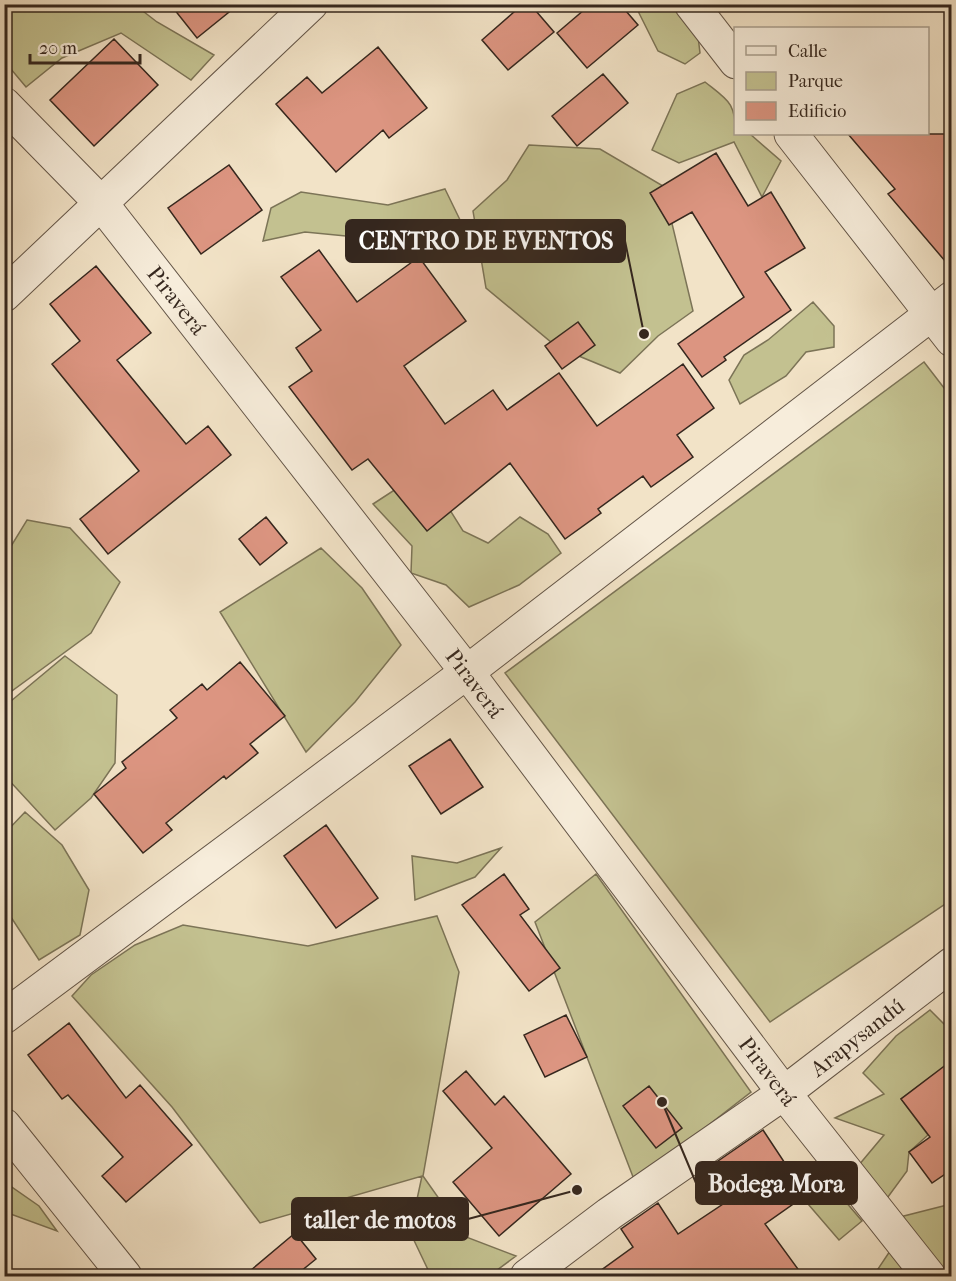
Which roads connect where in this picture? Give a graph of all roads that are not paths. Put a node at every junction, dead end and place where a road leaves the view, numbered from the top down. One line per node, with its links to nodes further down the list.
1 (310, 4): 6 (street)
2 (691, 4): 3 (street)
3 (734, 62)
4 (4, 104): 6 (street, Piraverá)
5 (792, 135): 8 (street)
6 (101, 203): 7 (street); 10 (street, Piraverá)
7 (4, 295)
8 (941, 306): 9 (street); 10 (street)
9 (951, 340)
10 (467, 672): 12 (street); 13 (street, Piraverá)
11 (951, 964): 13 (street, Arapysandú)
12 (4, 1017)
13 (784, 1093): 16 (street, Arapysandú); 17 (street, Piraverá)
14 (4, 1125): 15 (street)
15 (125, 1276)
16 (527, 1276)
17 (929, 1276)

